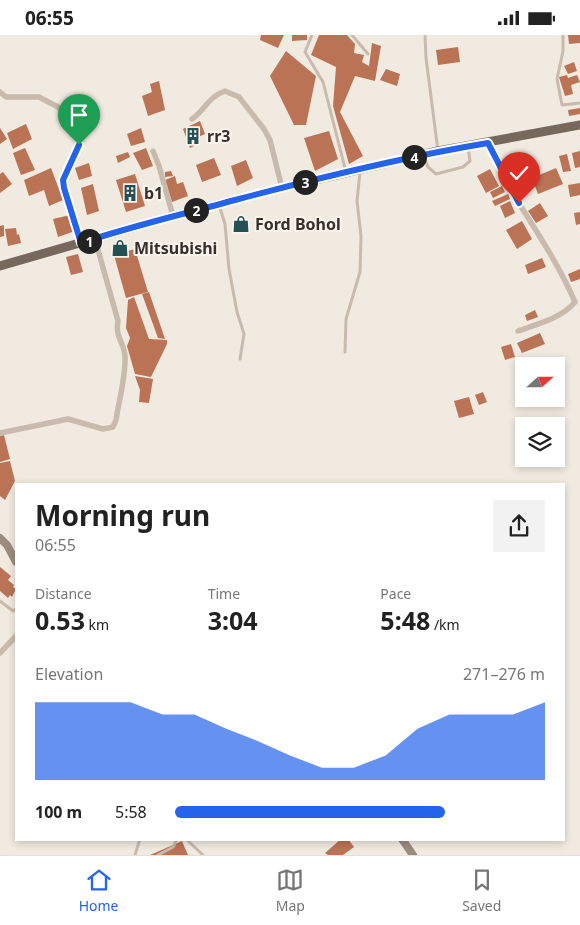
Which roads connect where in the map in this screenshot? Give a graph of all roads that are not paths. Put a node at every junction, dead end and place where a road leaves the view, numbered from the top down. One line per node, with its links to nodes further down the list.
1 (312, 35): 16 (lane)
2 (352, 35): 5 (lane)
3 (425, 35): 13 (lane)
4 (563, 35): 7 (lane)
5 (368, 54)
6 (0, 92): 21 (street)
7 (580, 103)
8 (192, 119): 17 (street)
9 (580, 125): 10 (main road)
10 (488, 143): 11 (main road); 23 (street)
11 (468, 147): 13 (main road); 14 (lane)
12 (153, 151): 19 (street)
13 (438, 151): 14 (main road)
14 (423, 155): 15 (main road)
15 (360, 169): 16 (main road); 24 (lane)
16 (346, 172): 17 (main road)
17 (282, 188): 18 (main road)
18 (219, 205): 19 (main road); 25 (lane)
19 (173, 216): 20 (main road)
20 (95, 239): 21 (main road); 26 (street)
21 (81, 243): 22 (main road)
22 (0, 266)
23 (518, 331)
24 (345, 352)
25 (240, 359)
26 (0, 433)
27 (0, 538): 28 (main road)
28 (15, 559)
29 (0, 601): 30 (lane)
30 (15, 610)
31 (15, 638): 32 (street)
32 (0, 653)
33 (139, 841): 37 (lane)
34 (176, 841): 38 (lane)
35 (188, 841): 39 (lane)
36 (403, 841): 40 (main road)
37 (135, 855)
38 (158, 855)
39 (203, 855)
40 (413, 855)

